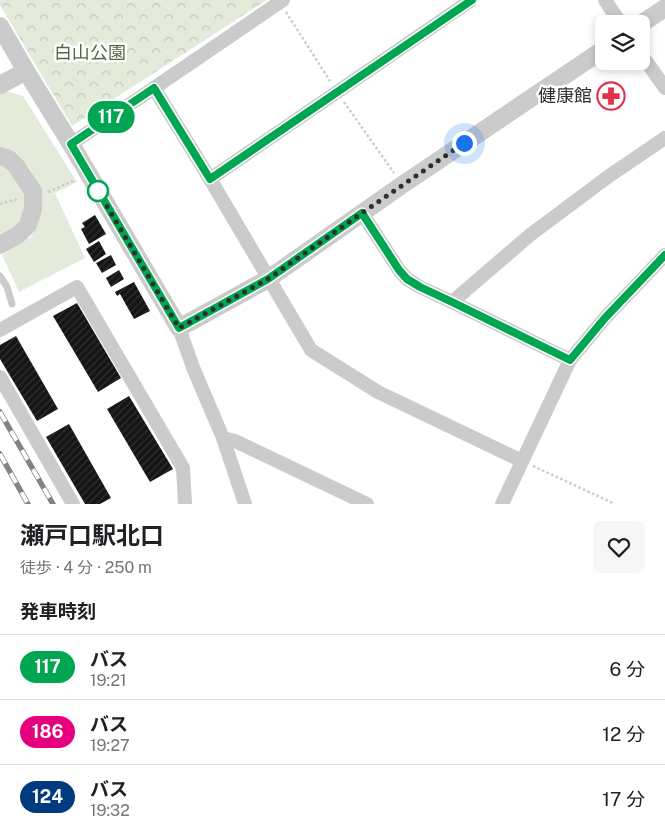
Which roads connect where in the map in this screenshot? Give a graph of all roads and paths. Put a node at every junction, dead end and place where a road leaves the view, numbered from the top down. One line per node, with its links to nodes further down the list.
1 (470, 0): 14 (street)
2 (605, 0): 5 (street)
3 (281, 1): 12 (street); 14 (path)
4 (665, 8): 6 (street)
5 (615, 15)
6 (650, 18)
7 (0, 26): 10 (street)
8 (595, 55): 19 (street)
9 (650, 67): 13 (street)
10 (26, 71): 11 (street); 16 (street)
11 (0, 85)
12 (154, 88): 16 (street); 18 (street)
13 (665, 88)
14 (337, 92): 18 (street); 19 (path)
15 (665, 138): 25 (street)
16 (71, 144): 27 (street)
17 (0, 156): 21 (street)
18 (210, 179): 24 (street)
19 (402, 185): 20 (street)
20 (362, 213): 24 (street); 25 (street)
21 (0, 245)
22 (665, 255): 29 (street)
23 (0, 276): 26 (lane)
24 (268, 279): 27 (street); 32 (street)
25 (452, 302): 29 (street)
26 (12, 304)
27 (179, 328): 31 (street)
28 (0, 330): 34 (street)
29 (570, 360): 32 (street)
30 (0, 377): 33 (street)
31 (223, 438): 35 (street); 36 (street)
32 (522, 461): 37 (street); 38 (path)
33 (73, 504)
34 (185, 504)
35 (245, 504)
36 (367, 504)
37 (502, 504)
38 (615, 504)

